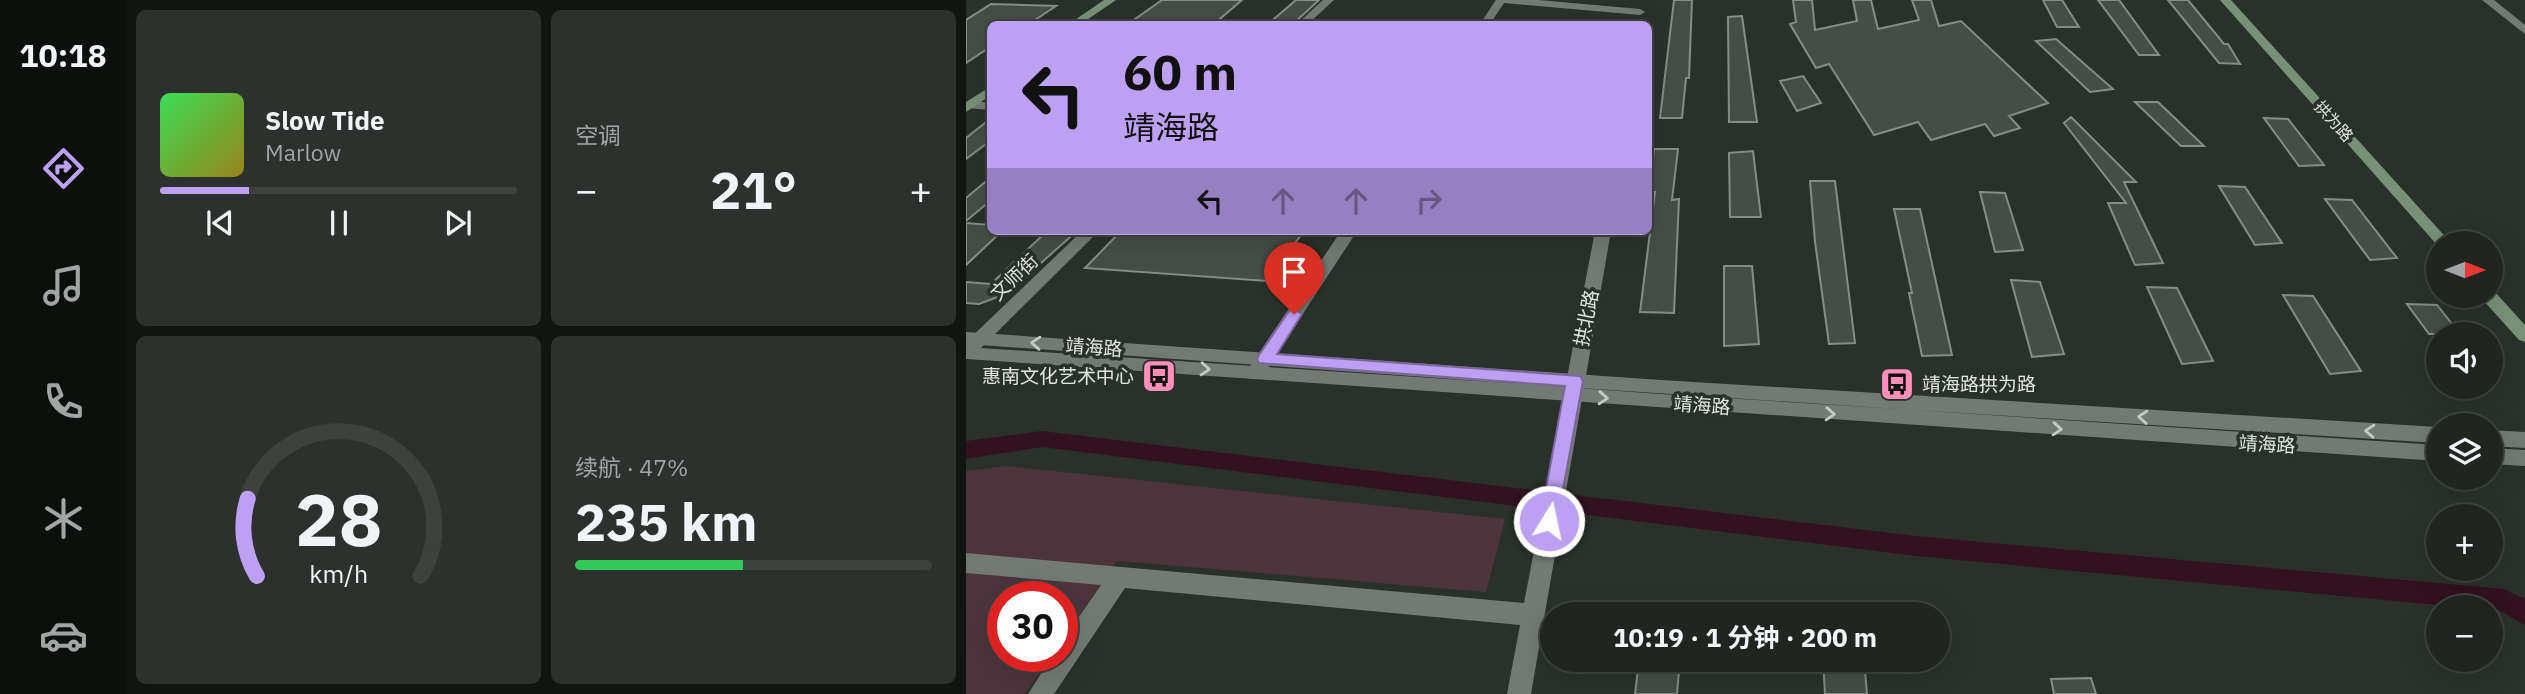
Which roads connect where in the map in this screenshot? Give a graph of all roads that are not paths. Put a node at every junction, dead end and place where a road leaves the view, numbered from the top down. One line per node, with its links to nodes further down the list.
1 (1111, 0): 8 (main road)
2 (1124, 0): 9 (main road)
3 (1329, 0): 10 (street)
4 (1501, 0): 7 (street); 11 (street)
5 (2225, 0): 17 (main road, 拱为路)
6 (2487, 0): 12 (street)
7 (1641, 6)
8 (1079, 21)
9 (1092, 21)
10 (1305, 21)
11 (1487, 21)
12 (2525, 32)
13 (987, 84): 15 (main road)
14 (987, 93): 15 (main road)
15 (967, 104): 16 (street)
16 (987, 106)
17 (2432, 231)
18 (1087, 235): 23 (street, 文师街)
19 (1346, 235): 24 (street)
20 (1602, 235): 25 (street, 拱北路)
21 (2500, 308): 22 (main road)
22 (2525, 336)
23 (969, 345): 24 (street, 靖海路)
24 (1260, 366): 25 (street, 靖海路)
25 (1573, 388): 26 (street, 靖海路, one-way to 25); 29 (street, 靖海路, one-way to 29); 34 (street, 拱北路)
26 (2426, 434)
27 (2503, 439): 28 (street)
28 (2525, 440)
29 (2426, 452)
30 (2503, 457): 31 (street)
31 (2525, 458)
32 (966, 563): 33 (street)
33 (1119, 577): 34 (street); 35 (street)
34 (1533, 615): 36 (street, 拱北路)
35 (1040, 694)
36 (1519, 694)

